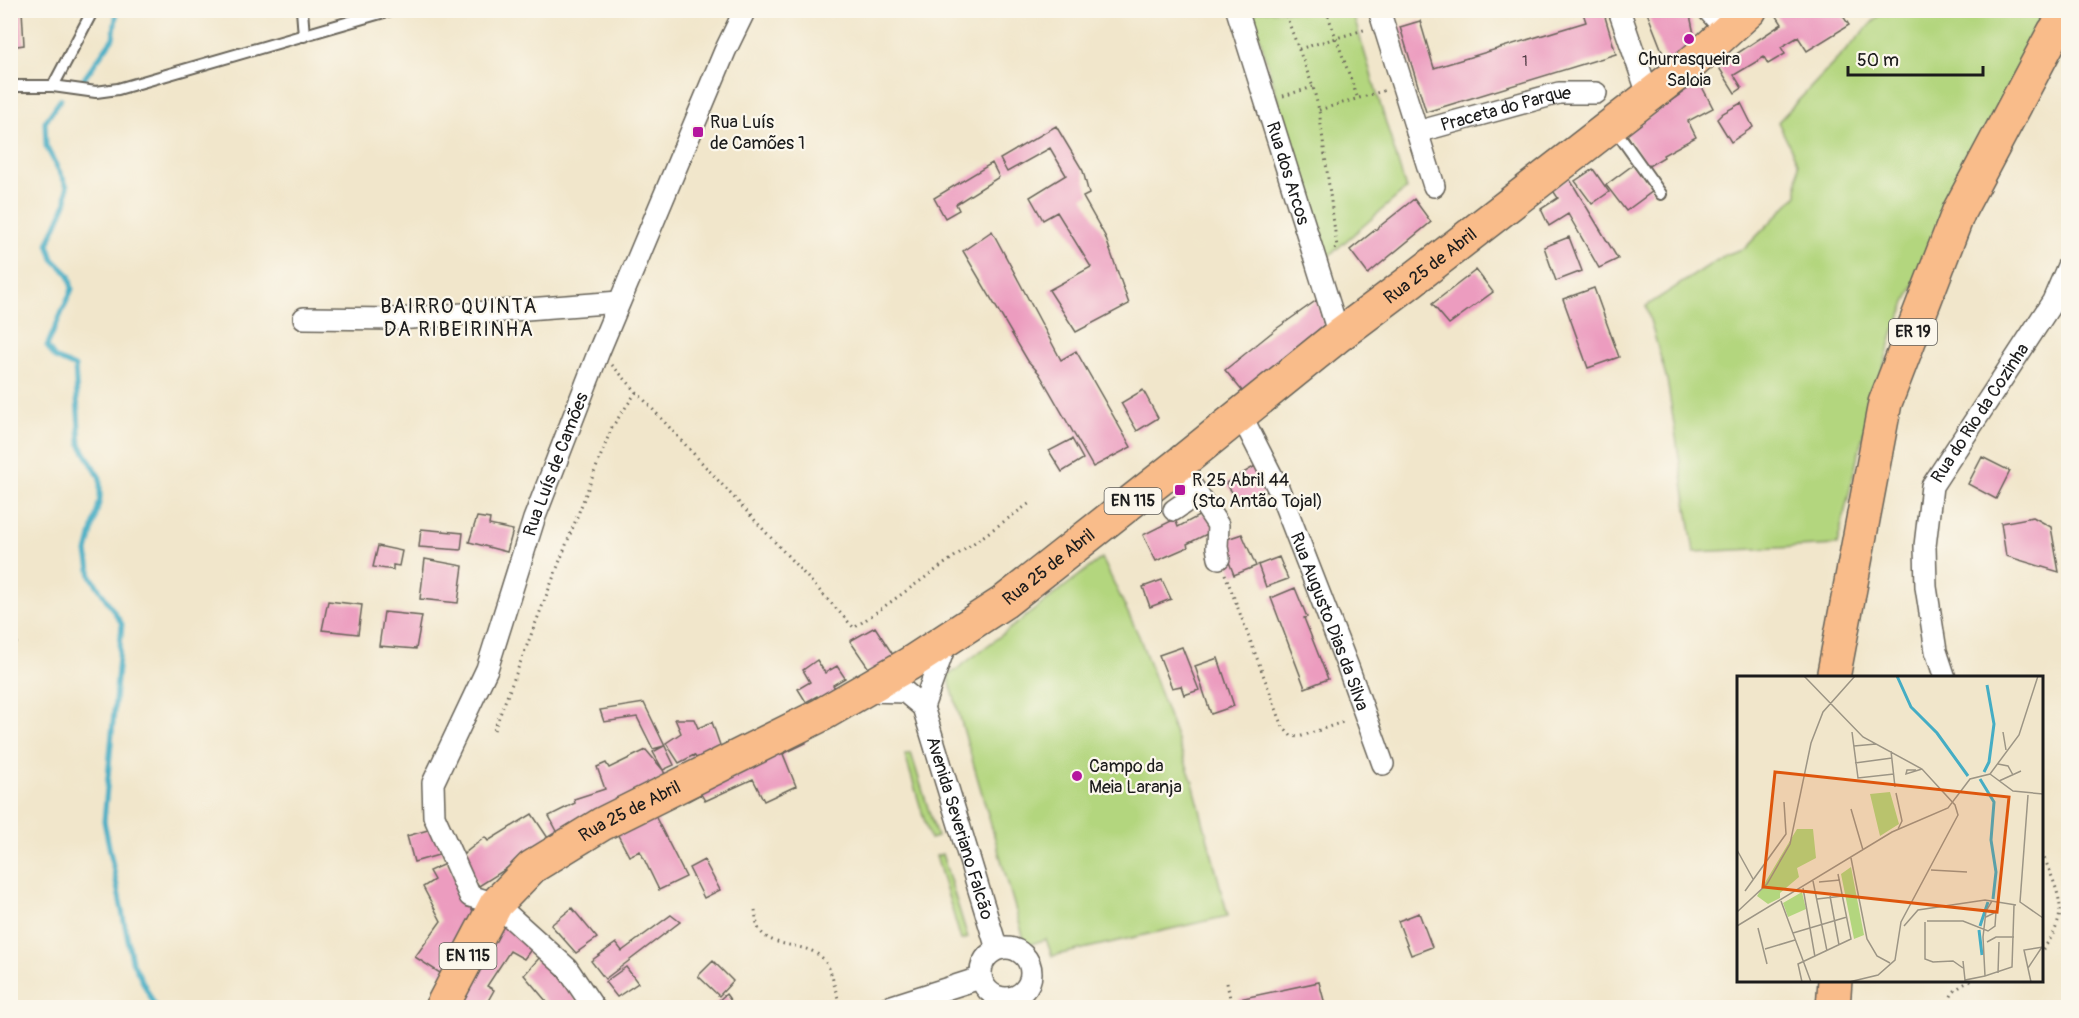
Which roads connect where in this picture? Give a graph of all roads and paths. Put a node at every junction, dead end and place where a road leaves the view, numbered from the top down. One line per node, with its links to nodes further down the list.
1 (93, 10): 18 (lane)
2 (302, 10): 12 (lane)
3 (391, 10): 12 (lane)
4 (745, 10): 31 (street, Rua Luís de Camões)
5 (1238, 10): 23 (street, Rua dos Arcos)
6 (1284, 10): 14 (path)
7 (1326, 10): 13 (path)
8 (1619, 10): 21 (street)
9 (2068, 13): 45 (main road, ER 19)
10 (1381, 17): 13 (path); 16 (street)
11 (1729, 18): 21 (main road, Rua 25 de Abril / EN 115)
12 (304, 36): 18 (lane)
13 (1335, 39): 14 (path); 22 (path)
14 (1299, 49): 19 (path)
15 (2068, 52): 46 (main road, ER 19)
16 (1402, 84): 22 (path); 26 (street)
17 (10, 86): 18 (lane)
18 (53, 86)
19 (1313, 87): 23 (path); 24 (path)
20 (1596, 93): 26 (street, Praceta do Parque)
21 (1649, 97): 25 (main road, Rua 25 de Abril / EN 115)
22 (1358, 99): 24 (path)
23 (1266, 100): 29 (street, Rua dos Arcos)
24 (1319, 110): 29 (path)
25 (1612, 125): 28 (lane); 33 (main road, Rua 25 de Abril / EN 115)
26 (1416, 132): 27 (street)
27 (1434, 186)
28 (1661, 194)
29 (1315, 263): 33 (street, Rua dos Arcos)
30 (2068, 266): 47 (street, Rua do Rio da Cozinha)
31 (619, 302): 32 (street); 34 (street, Rua Luís de Camões)
32 (304, 318)
33 (1339, 335): 36 (main road, Rua 25 de Abril / EN 115)
34 (598, 351): 35 (path); 54 (street, Rua Luís de Camões)
35 (637, 391): 39 (path); 51 (path)
36 (1241, 415): 37 (main road, Rua 25 de Abril / EN 115); 50 (street, Rua Augusto Dias da Silva)
37 (1178, 465): 38 (street); 42 (main road, Rua 25 de Abril / EN 115)
38 (1197, 494): 40 (street); 41 (street)
39 (1030, 503)
40 (1174, 510)
41 (1219, 558): 50 (path)
42 (948, 639): 48 (main road, Rua 25 de Abril / EN 115); 49 (street)
43 (10, 642): 44 (path)
44 (19, 644)
45 (1833, 676)
46 (1855, 676)
47 (1944, 676)
48 (907, 678): 49 (street); 49 (street, Avenida Severiano Falcão); 54 (main road, Rua 25 de Abril / EN 115)
49 (924, 701): 56 (street, Avenida Severiano Falcão)
50 (1365, 714): 52 (street, Rua Augusto Dias da Silva)
51 (494, 730)
52 (1383, 765)
53 (2043, 855): 57 (path)
54 (496, 904): 64 (main road, EN 115); 65 (street)
55 (754, 910): 66 (path)
56 (997, 949): 58 (street); 63 (street)
57 (2043, 949)
58 (980, 978): 63 (street); 67 (street)
59 (1814, 982): 69 (main road)
60 (1835, 982): 70 (main road)
61 (1970, 982): 71 (path)
62 (1227, 983): 68 (path)
63 (1013, 1003)
64 (441, 1008)
65 (594, 1008)
66 (843, 1008)
67 (886, 1008)
68 (1232, 1008)
69 (1813, 1008)
70 (1833, 1008)
71 (1948, 1008)

